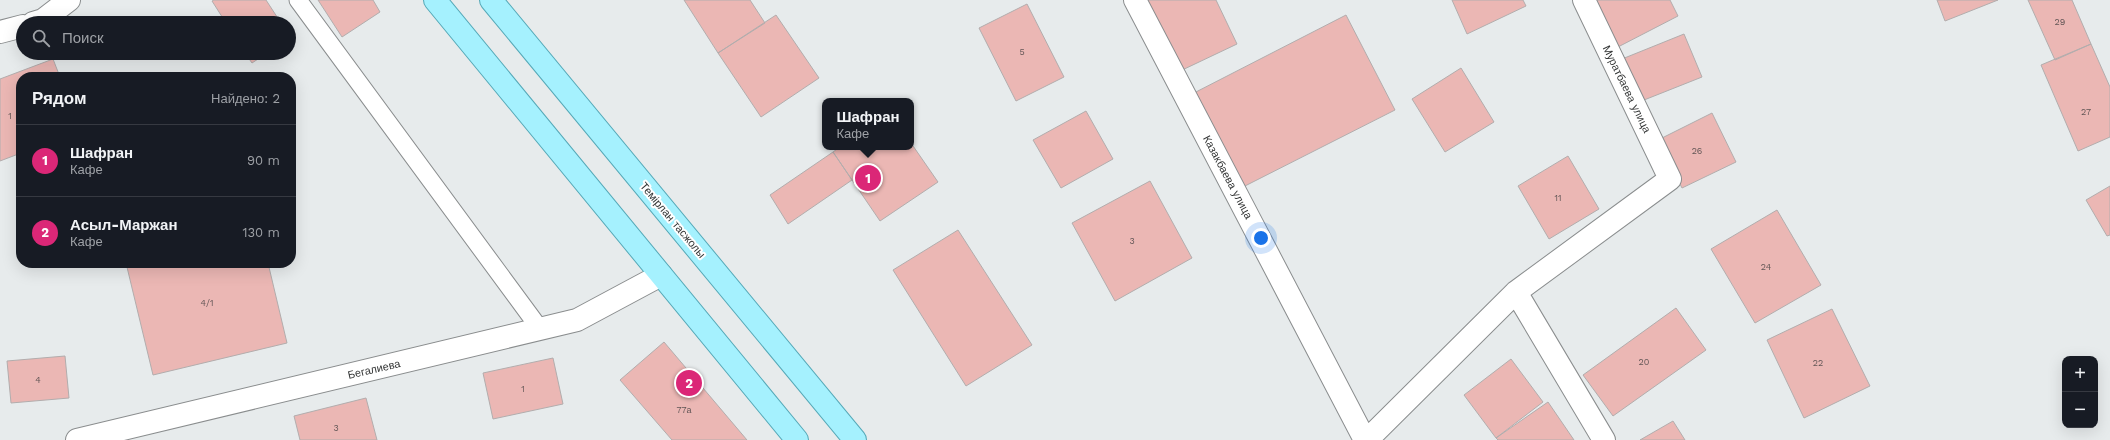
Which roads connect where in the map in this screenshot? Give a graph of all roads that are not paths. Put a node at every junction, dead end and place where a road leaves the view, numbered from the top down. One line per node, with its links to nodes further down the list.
1 (68, 0): 7 (street)
2 (298, 0): 12 (lane)
3 (435, 0): 10 (main road)
4 (491, 0): 15 (main road, Темірлан тасжолы)
5 (1135, 0): 16 (street, Казакбаева улица)
6 (1584, 0): 11 (street, Муратбаева улица)
7 (48, 16)
8 (16, 28): 9 (street)
9 (0, 32)
10 (661, 275): 12 (street, Бегалиева); 14 (main road)
11 (1516, 292): 16 (street); 17 (street)
12 (540, 329): 13 (street, Бегалиева)
13 (77, 440)
14 (797, 440)
15 (855, 440)
16 (1366, 440)
17 (1604, 440)

